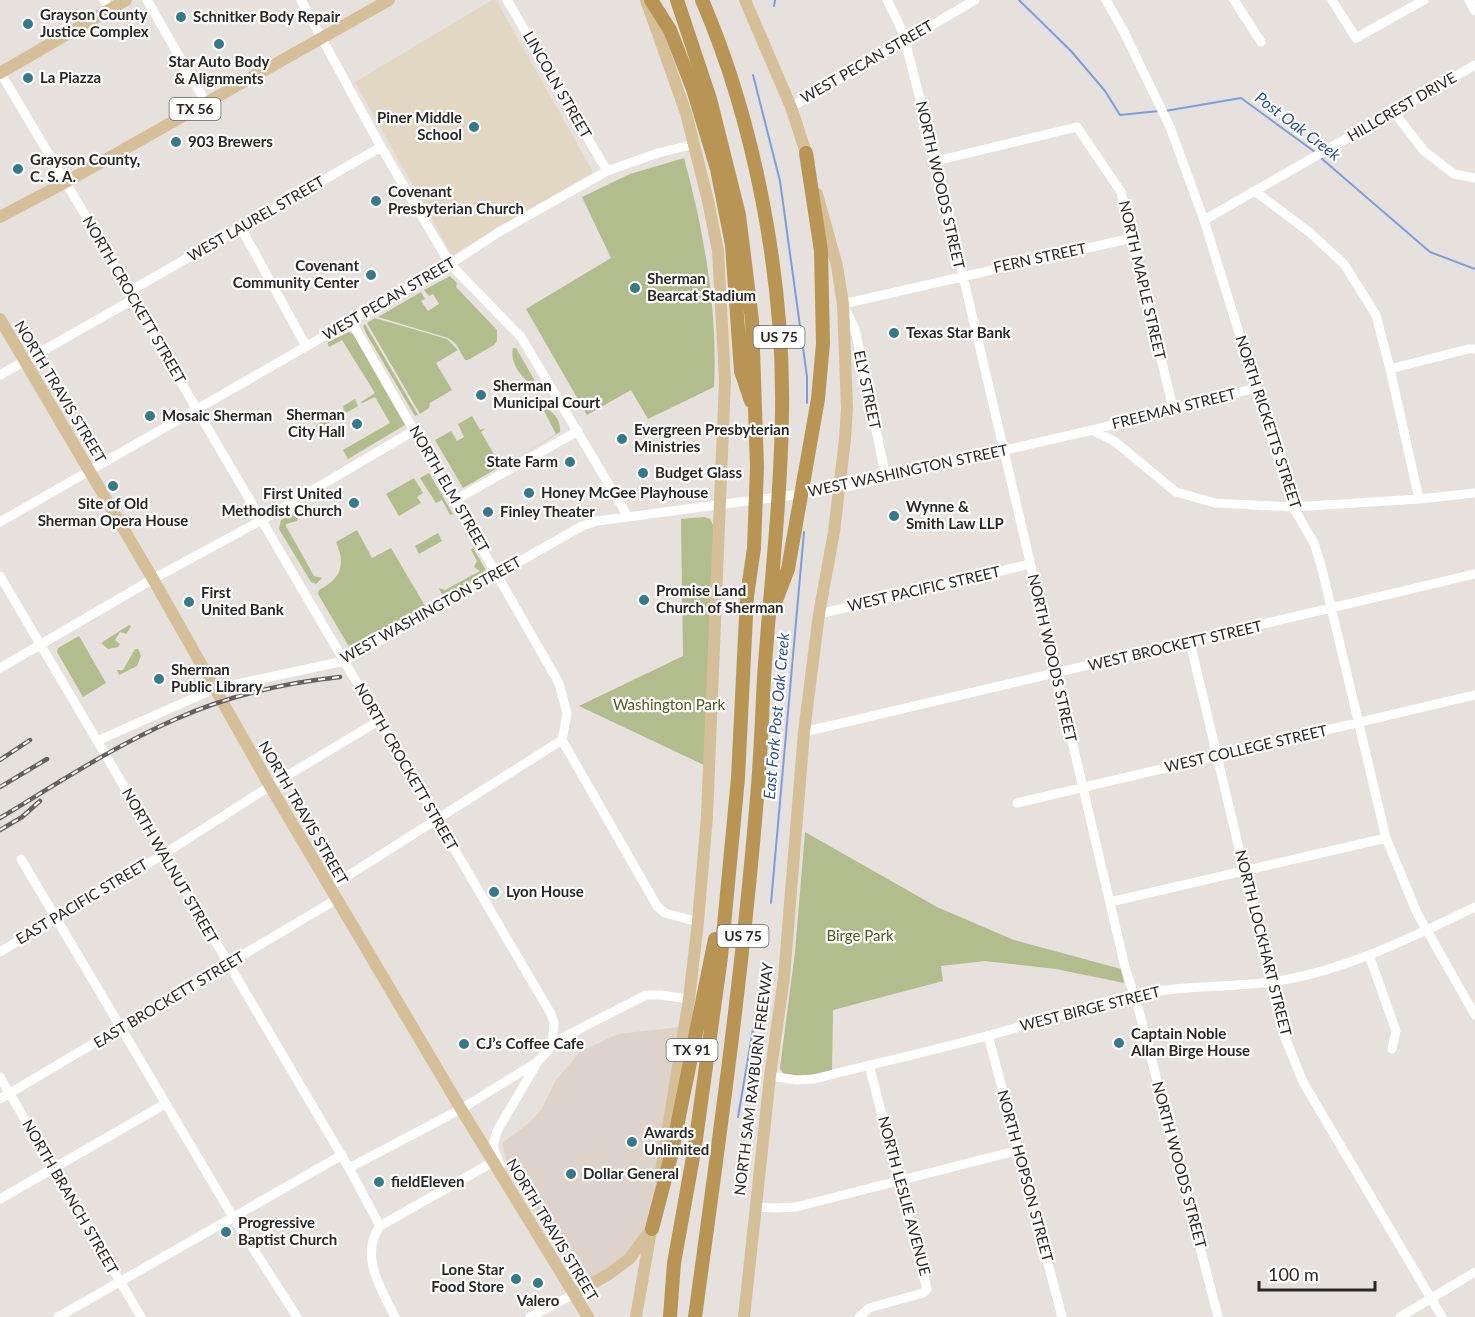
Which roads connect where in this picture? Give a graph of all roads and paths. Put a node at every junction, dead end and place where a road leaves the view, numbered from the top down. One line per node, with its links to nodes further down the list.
1 (126, 0): 18 (main road)
2 (147, 0): 25 (street)
3 (301, 0): 20 (street)
4 (389, 0): 20 (main road, TX 56)
5 (507, 0): 32 (street, LINCOLN STREET)
6 (646, 0): 28 (main road)
7 (651, 0): 54 (highway)
8 (676, 0): 54 (highway, US 75)
9 (702, 0): 77 (highway, NORTH SAM RAYBURN FREEWAY / US 75)
10 (745, 0): 26 (main road, NORTH SAM RAYBURN FREEWAY)
11 (887, 0): 21 (street, NORTH WOODS STREET)
12 (975, 0): 21 (street, WEST PECAN STREET)
13 (1106, 0): 37 (street, NORTH RICKETTS STREET)
14 (1234, 0): 22 (street)
15 (1332, 0): 16 (street)
16 (1424, 0)
17 (1469, 0): 19 (street)
18 (107, 5): 24 (main road)
19 (1475, 11)
20 (323, 38): 25 (main road, TX 56); 29 (street)
21 (905, 41): 26 (street, WEST PECAN STREET); 31 (street, NORTH WOODS STREET)
22 (1261, 42)
23 (1475, 64): 27 (street, HILLCREST DRIVE)
24 (0, 73): 34 (street, NORTH CROCKETT STREET)
25 (206, 103): 34 (main road, TX 56)
26 (791, 107): 30 (main road, NORTH SAM RAYBURN FREEWAY)
27 (1394, 112): 33 (street); 35 (street, HILLCREST DRIVE)
28 (695, 144): 32 (street, WEST PECAN STREET); 65 (main road)
29 (381, 147): 38 (street, WEST LAUREL STREET); 40 (street)
30 (806, 153): 43 (main road, NORTH SAM RAYBURN FREEWAY); 77 (highway)
31 (936, 161): 39 (street, NORTH MAPLE STREET); 41 (street, NORTH WOODS STREET)
32 (607, 171): 40 (street, WEST PECAN STREET)
33 (1475, 178)
34 (66, 183): 36 (main road, TX 56); 42 (street, NORTH CROCKETT STREET)
35 (1256, 192): 37 (street, HILLCREST DRIVE); 49 (street)
36 (0, 217)
37 (1204, 220): 51 (street, NORTH RICKETTS STREET)
38 (242, 228): 42 (street, WEST LAUREL STREET); 46 (street)
39 (1132, 238): 41 (street, FERN STREET); 52 (street, NORTH MAPLE STREET)
40 (450, 264): 45 (street, WEST PECAN STREET); 57 (street)
41 (962, 275): 43 (street, FERN STREET); 58 (street, NORTH WOODS STREET)
42 (132, 295): 48 (street, WEST LAUREL STREET); 53 (street, NORTH CROCKETT STREET)
43 (843, 304): 60 (street, ELY STREET); 61 (main road, NORTH SAM RAYBURN FREEWAY)
44 (0, 319): 48 (main road, NORTH TRAVIS STREET)
45 (351, 321): 46 (street, WEST PECAN STREET); 55 (street, NORTH ELM STREET)
46 (306, 346): 53 (street, WEST PECAN STREET)
47 (1475, 349): 49 (street)
48 (24, 360): 50 (street, WEST LAUREL STREET); 59 (main road, NORTH TRAVIS STREET)
49 (1390, 369): 63 (street)
50 (0, 375)
51 (1256, 388): 52 (street, FREEMAN STREET); 66 (street, NORTH RICKETTS STREET)
52 (1173, 408): 56 (street, FREEMAN STREET)
53 (197, 410): 59 (street, WEST PECAN STREET); 68 (street, NORTH CROCKETT STREET)
54 (756, 416): 98 (highway, US 75)
55 (415, 430): 64 (street, NORTH ELM STREET); 68 (street)
56 (1092, 430): 58 (street, WEST WASHINGTON STREET); 66 (street)
57 (578, 431): 64 (street); 67 (street)
58 (1003, 451): 60 (street, WEST WASHINGTON STREET); 70 (street, NORTH WOODS STREET)
59 (90, 470): 69 (street, WEST PECAN STREET); 74 (main road, NORTH TRAVIS STREET)
60 (886, 478): 61 (street, WEST WASHINGTON STREET)
61 (839, 489): 65 (street, WEST WASHINGTON STREET); 76 (main road, NORTH SAM RAYBURN FREEWAY)
62 (1475, 493): 63 (street)
63 (1419, 499): 66 (street)
64 (455, 501): 71 (street, NORTH ELM STREET)
65 (720, 506): 67 (street, WEST WASHINGTON STREET); 105 (main road)
66 (1293, 507): 75 (street, NORTH RICKETTS STREET)
67 (627, 515): 71 (street, WEST WASHINGTON STREET)
68 (262, 520): 74 (street); 80 (street, NORTH CROCKETT STREET)
69 (0, 522)
70 (1030, 564): 76 (street, WEST PACIFIC STREET); 82 (street, NORTH WOODS STREET)
71 (498, 574): 80 (street, WEST WASHINGTON STREET); 88 (street, NORTH ELM STREET)
72 (1475, 574): 75 (street, WEST BROCKETT STREET)
73 (0, 576): 79 (street, NORTH WALNUT STREET)
74 (153, 579): 79 (street); 83 (main road, NORTH TRAVIS STREET)
75 (1331, 609): 78 (street, WEST BROCKETT STREET); 86 (street, NORTH RICKETTS STREET)
76 (819, 614): 87 (main road, NORTH SAM RAYBURN FREEWAY)
77 (770, 617): 139 (highway, NORTH SAM RAYBURN FREEWAY / US 75)
78 (1190, 642): 82 (street, WEST BROCKETT STREET); 90 (street, NORTH LOCKHART STREET)
79 (41, 644): 81 (street); 89 (street, NORTH WALNUT STREET)
80 (344, 661): 83 (street, WEST WASHINGTON STREET); 85 (street, NORTH CROCKETT STREET)
81 (0, 668)
82 (1056, 674): 87 (street, WEST BROCKETT STREET); 92 (street, NORTH WOODS STREET)
83 (214, 689): 89 (street, WEST WASHINGTON STREET); 91 (main road, NORTH TRAVIS STREET)
84 (1475, 695): 86 (street, WEST COLLEGE STREET)
85 (380, 720): 91 (street, EAST PACIFIC STREET); 94 (street, NORTH CROCKETT STREET)
86 (1359, 722): 90 (street, WEST COLLEGE STREET); 95 (street, NORTH RICKETTS STREET)
87 (804, 732): 120 (main road, NORTH SAM RAYBURN FREEWAY)
88 (562, 740): 94 (street); 105 (street)
89 (98, 741): 96 (street, NORTH WALNUT STREET)
90 (1217, 756): 92 (street, WEST COLLEGE STREET); 99 (street, NORTH LOCKHART STREET)
91 (270, 786): 96 (street, EAST PACIFIC STREET); 100 (main road, NORTH TRAVIS STREET)
92 (1083, 787): 93 (street, WEST COLLEGE STREET); 102 (street, NORTH WOODS STREET)
93 (1017, 803)
94 (437, 818): 100 (street); 116 (street, NORTH CROCKETT STREET)
95 (1386, 838): 99 (street); 106 (street, NORTH RICKETTS STREET)
96 (164, 854): 104 (street, EAST PACIFIC STREET); 109 (street, NORTH WALNUT STREET)
97 (21, 859): 104 (street)
98 (730, 869): 137 (highway, TX 91); 150 (highway, US 75)
99 (1245, 871): 102 (street); 110 (street, NORTH LOCKHART STREET)
100 (330, 887): 101 (main road, NORTH TRAVIS STREET)
101 (337, 899): 109 (street, EAST BROCKETT STREET); 125 (main road, NORTH TRAVIS STREET)
102 (1110, 902): 111 (street, NORTH WOODS STREET)
103 (1475, 907): 106 (street, WEST BIRGE STREET)
104 (55, 918): 107 (street, EAST PACIFIC STREET); 114 (street)
105 (698, 922): 112 (main road)
106 (1426, 931): 108 (street, WEST BIRGE STREET); 113 (street, NORTH RICKETTS STREET)
107 (0, 952)
108 (1369, 955): 110 (street, WEST BIRGE STREET); 117 (street)
109 (228, 965): 114 (street, EAST BROCKETT STREET); 127 (street, NORTH WALNUT STREET)
110 (1271, 982): 111 (street, WEST BIRGE STREET); 142 (street, NORTH LOCKHART STREET)
111 (1133, 996): 115 (street, WEST BIRGE STREET); 156 (street, NORTH WOODS STREET)
112 (689, 999): 116 (street); 137 (main road)
113 (1475, 1015)
114 (121, 1028): 122 (street, EAST BROCKETT STREET); 124 (street)
115 (988, 1035): 119 (street, WEST BIRGE STREET); 126 (street, NORTH HOPSON STREET)
116 (552, 1043): 118 (street)
117 (1392, 1049)
118 (537, 1062): 125 (street); 131 (street)
119 (869, 1065): 120 (street, WEST BIRGE STREET); 132 (street, NORTH LESLIE AVENUE)
120 (770, 1076): 134 (main road, NORTH SAM RAYBURN FREEWAY)
121 (0, 1077): 122 (street, NORTH BRANCH STREET)
122 (9, 1094): 123 (street, EAST BROCKETT STREET); 129 (street, NORTH BRANCH STREET)
123 (0, 1099)
124 (165, 1104): 129 (street); 135 (street)
125 (461, 1109): 128 (main road, NORTH TRAVIS STREET); 130 (street)
126 (1018, 1150): 132 (street); 155 (street, NORTH HOPSON STREET)
127 (342, 1155): 130 (street, NORTH WALNUT STREET); 135 (street)
128 (493, 1162): 131 (main road, NORTH TRAVIS STREET); 136 (street)
129 (54, 1168): 133 (street); 140 (street, NORTH BRANCH STREET)
130 (349, 1168): 136 (street, NORTH WALNUT STREET)
131 (504, 1180): 141 (main road, NORTH TRAVIS STREET)
132 (900, 1181): 134 (street); 154 (street, NORTH LESLIE AVENUE)
133 (0, 1199)
134 (755, 1207): 153 (main road, NORTH SAM RAYBURN FREEWAY)
135 (233, 1217): 140 (street); 145 (street)
136 (380, 1226): 146 (street)
137 (652, 1229): 141 (main road); 149 (main road)
138 (1475, 1272): 142 (street)
139 (700, 1279): 151 (highway, NORTH SAM RAYBURN FREEWAY / US 75); 152 (highway)
140 (120, 1282): 143 (street); 144 (street, NORTH BRANCH STREET)
141 (574, 1294): 147 (street); 148 (main road, NORTH TRAVIS STREET)
142 (1431, 1298): 157 (street); 158 (street, NORTH LOCKHART STREET)
143 (58, 1317)
144 (141, 1317)
145 (297, 1317)
146 (395, 1317)
147 (530, 1317)
148 (588, 1317)
149 (636, 1317)
150 (670, 1317)
151 (695, 1317)
152 (700, 1317)
153 (744, 1317)
154 (859, 1317)
155 (1062, 1317)
156 (1218, 1317)
157 (1400, 1317)
158 (1442, 1317)

